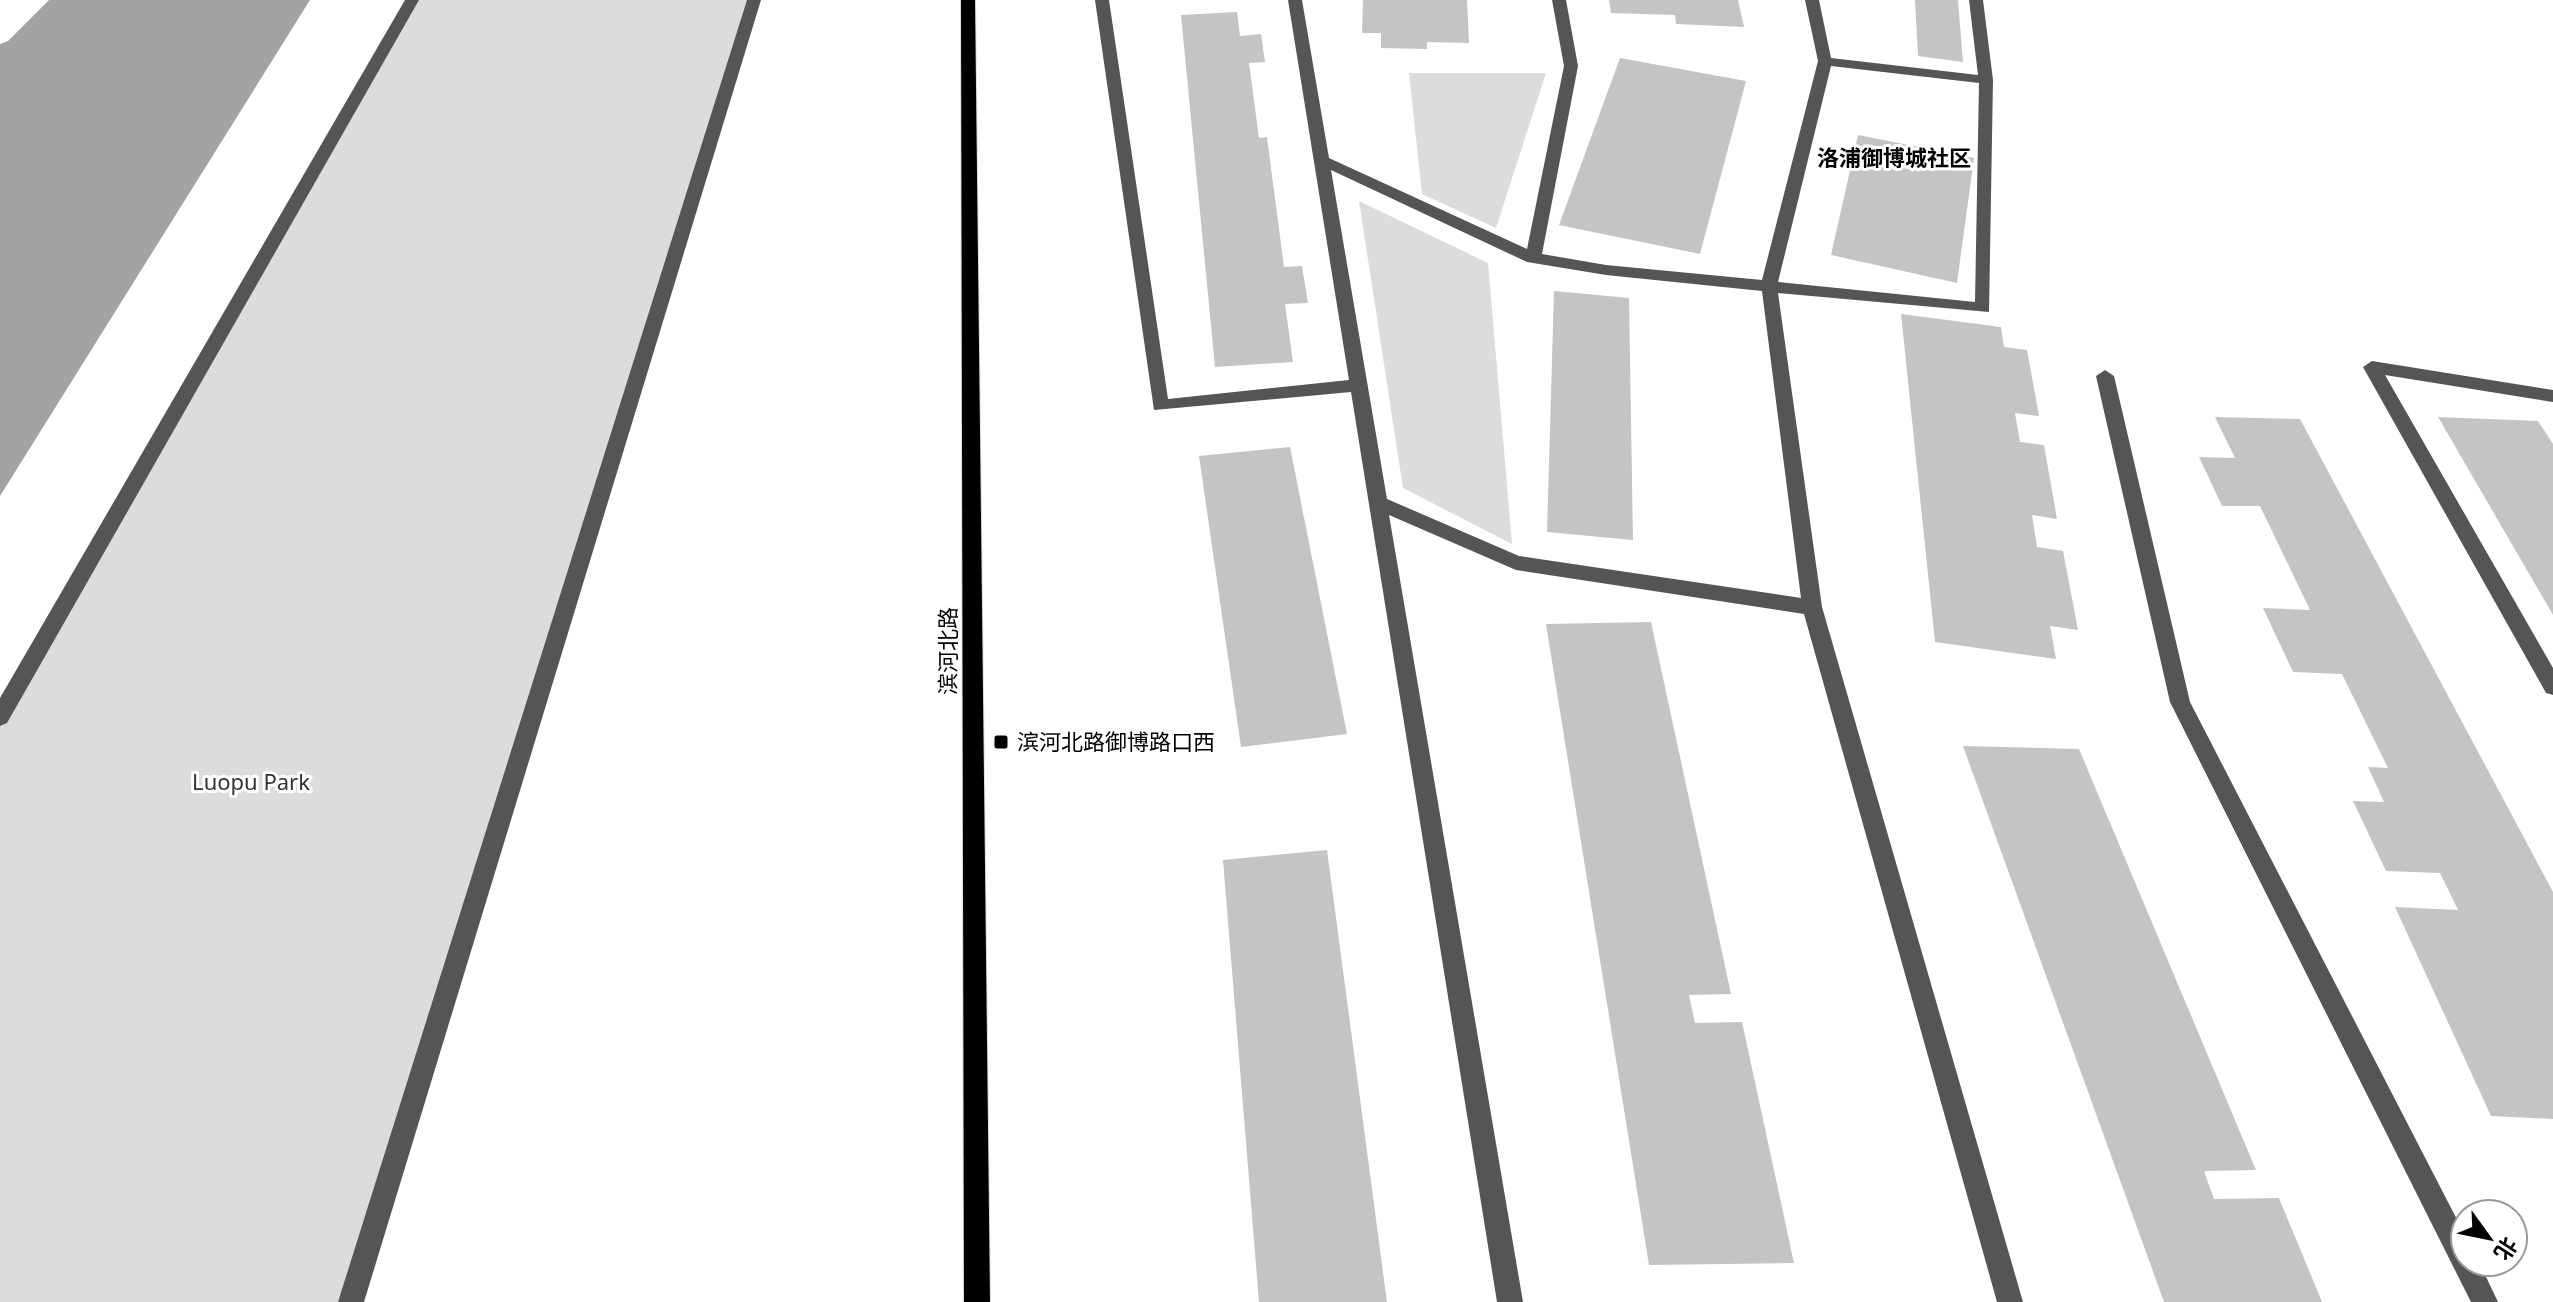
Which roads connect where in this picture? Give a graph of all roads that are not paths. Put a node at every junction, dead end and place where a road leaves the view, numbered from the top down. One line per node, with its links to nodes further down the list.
1 (412, 0): 20 (street)
2 (754, 0): 21 (street)
3 (968, 0): 22 (main road, 滨河北路)
4 (1102, 0): 15 (street)
5 (1295, 0): 11 (street)
6 (1559, 0): 12 (street)
7 (1812, 0): 9 (street)
8 (1976, 0): 10 (street)
9 (1825, 61): 10 (street); 13 (street)
10 (1986, 80): 13 (street)
11 (1323, 161): 12 (street); 15 (street)
12 (1533, 258): 13 (street)
13 (1769, 286): 18 (street)
14 (2105, 376): 25 (street)
15 (1359, 385): 17 (street)
16 (2553, 396): 19 (street)
17 (1379, 503): 18 (street); 23 (street)
18 (1812, 607): 24 (street)
19 (2553, 687)
20 (0, 717)
21 (351, 1302)
22 (977, 1302)
23 (1510, 1302)
24 (2010, 1302)
25 (2485, 1302)

